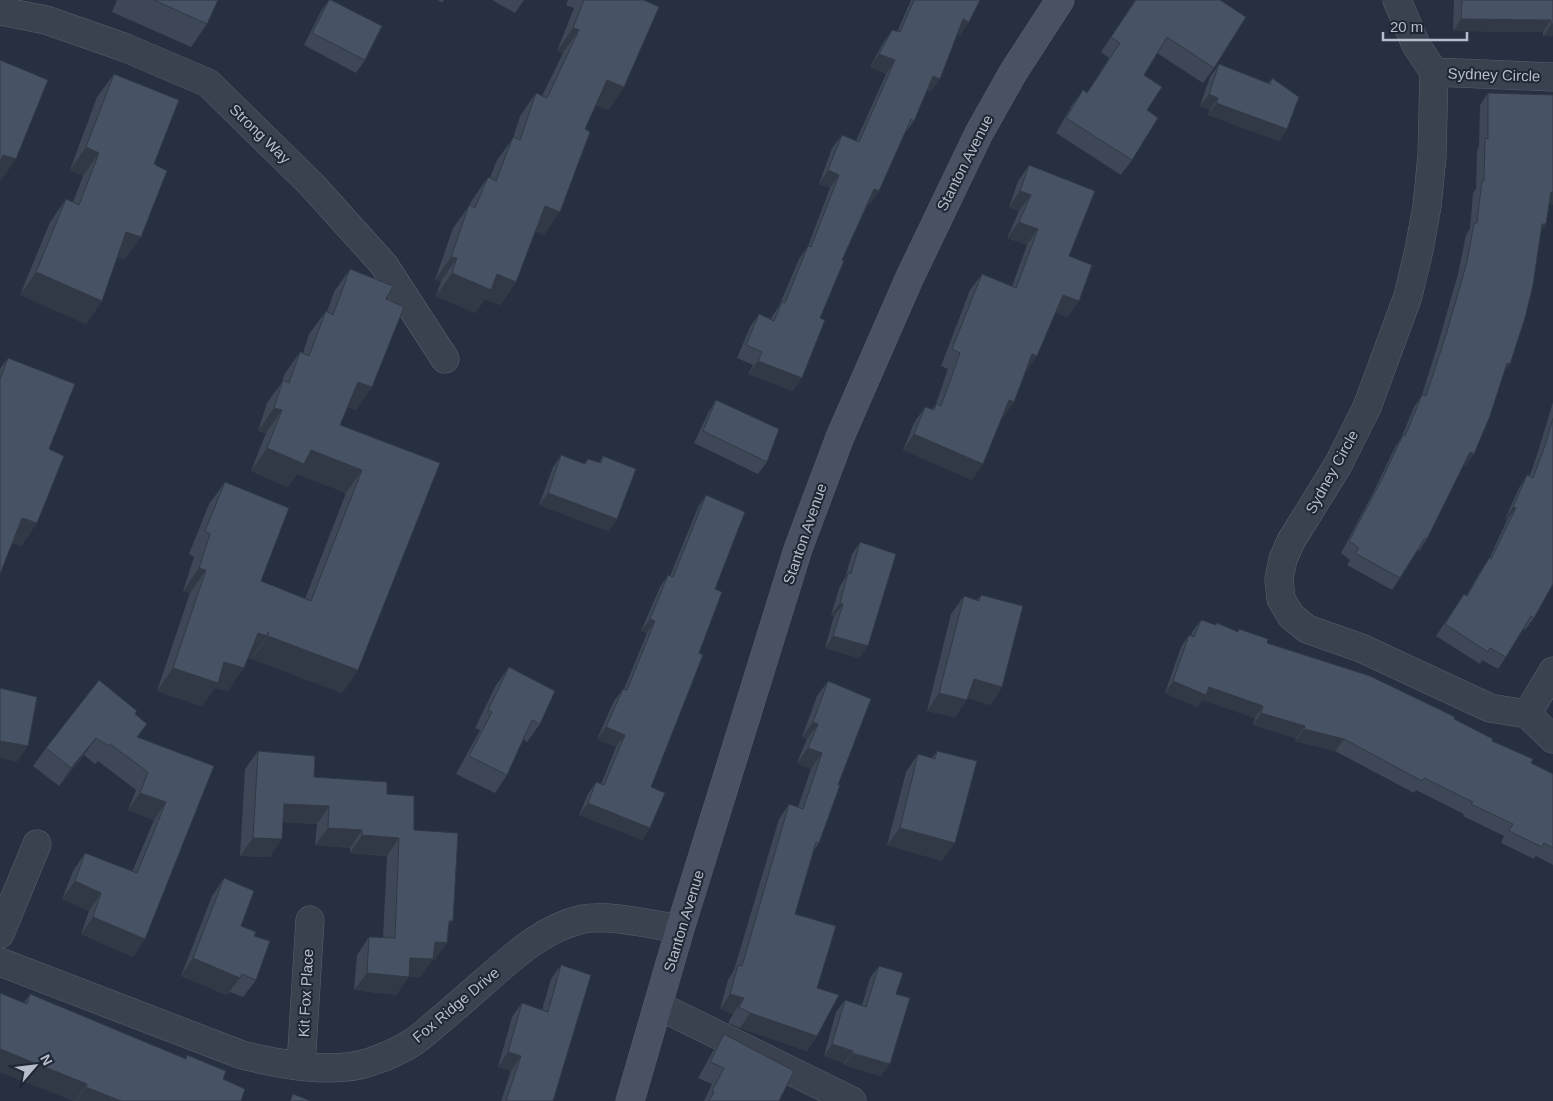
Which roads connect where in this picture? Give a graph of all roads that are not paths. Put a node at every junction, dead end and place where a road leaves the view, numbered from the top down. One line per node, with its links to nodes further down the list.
1 (1060, 0): 12 (street, Stanton Avenue)
2 (1397, 0): 4 (street, Sydney Circle)
3 (0, 11): 6 (street, Strong Way)
4 (1434, 72): 5 (street, Sydney Circle); 8 (street, Sydney Circle)
5 (1553, 77)
6 (445, 359)
7 (1553, 671): 8 (street)
8 (1527, 714): 9 (street)
9 (1553, 740)
10 (37, 844): 13 (street)
11 (310, 920): 16 (street, Kit Fox Place)
12 (680, 929): 15 (street, Stanton Avenue); 16 (street, Fox Ridge Drive)
13 (0, 934)
14 (0, 962): 16 (street, Fox Ridge Drive)
15 (659, 1006): 17 (street, Stanton Avenue); 18 (street)
16 (301, 1066)
17 (630, 1101)
18 (852, 1101)

